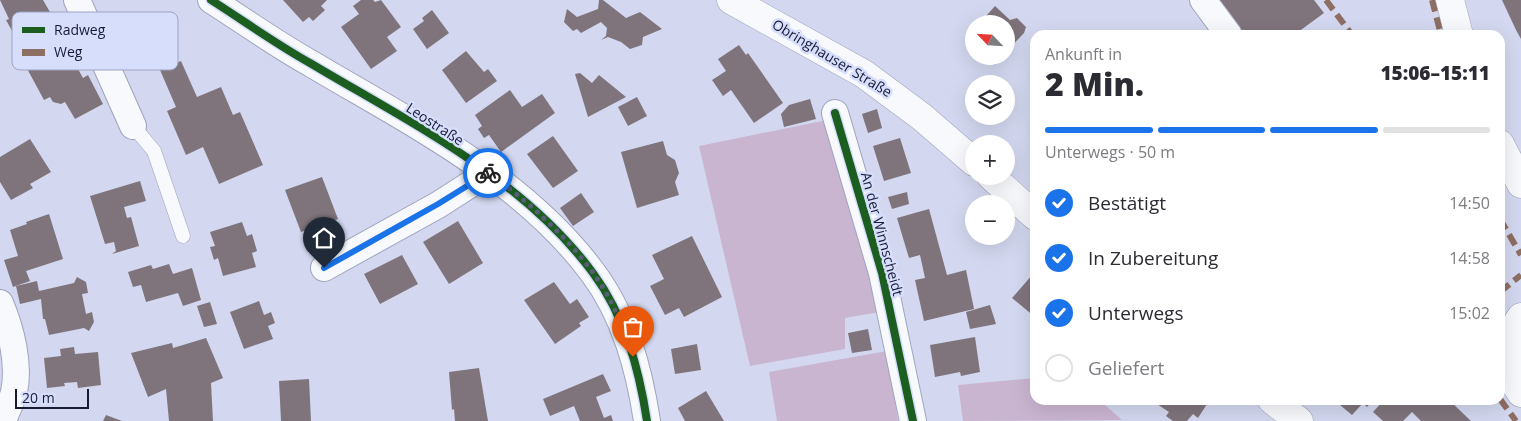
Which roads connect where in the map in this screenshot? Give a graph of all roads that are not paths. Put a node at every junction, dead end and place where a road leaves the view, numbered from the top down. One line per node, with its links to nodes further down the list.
1 (77, 0): 7 (street)
2 (211, 0): 15 (street, Leostraße)
3 (731, 0): 6 (street, Obringhauser Straße)
4 (1203, 0): 8 (street)
5 (1450, 0): 9 (street)
6 (762, 8): 13 (street, Obringhauser Straße)
7 (82, 12)
8 (1225, 30)
9 (1458, 30)
10 (108, 70): 12 (street)
11 (835, 113): 29 (street, An der Winnscheidt)
12 (133, 126): 19 (lane)
13 (965, 154)
14 (1505, 154): 16 (street)
15 (488, 173): 20 (street); 28 (street, Leostraße)
16 (1521, 184)
17 (1000, 185): 18 (street)
18 (1030, 212)
19 (183, 236)
20 (324, 268)
21 (0, 303): 27 (street)
22 (1521, 317): 23 (street)
23 (1505, 341)
24 (1505, 348): 25 (street)
25 (1521, 393)
26 (1278, 405): 30 (street)
27 (3, 421)
28 (647, 421)
29 (913, 421)
30 (1299, 421)

